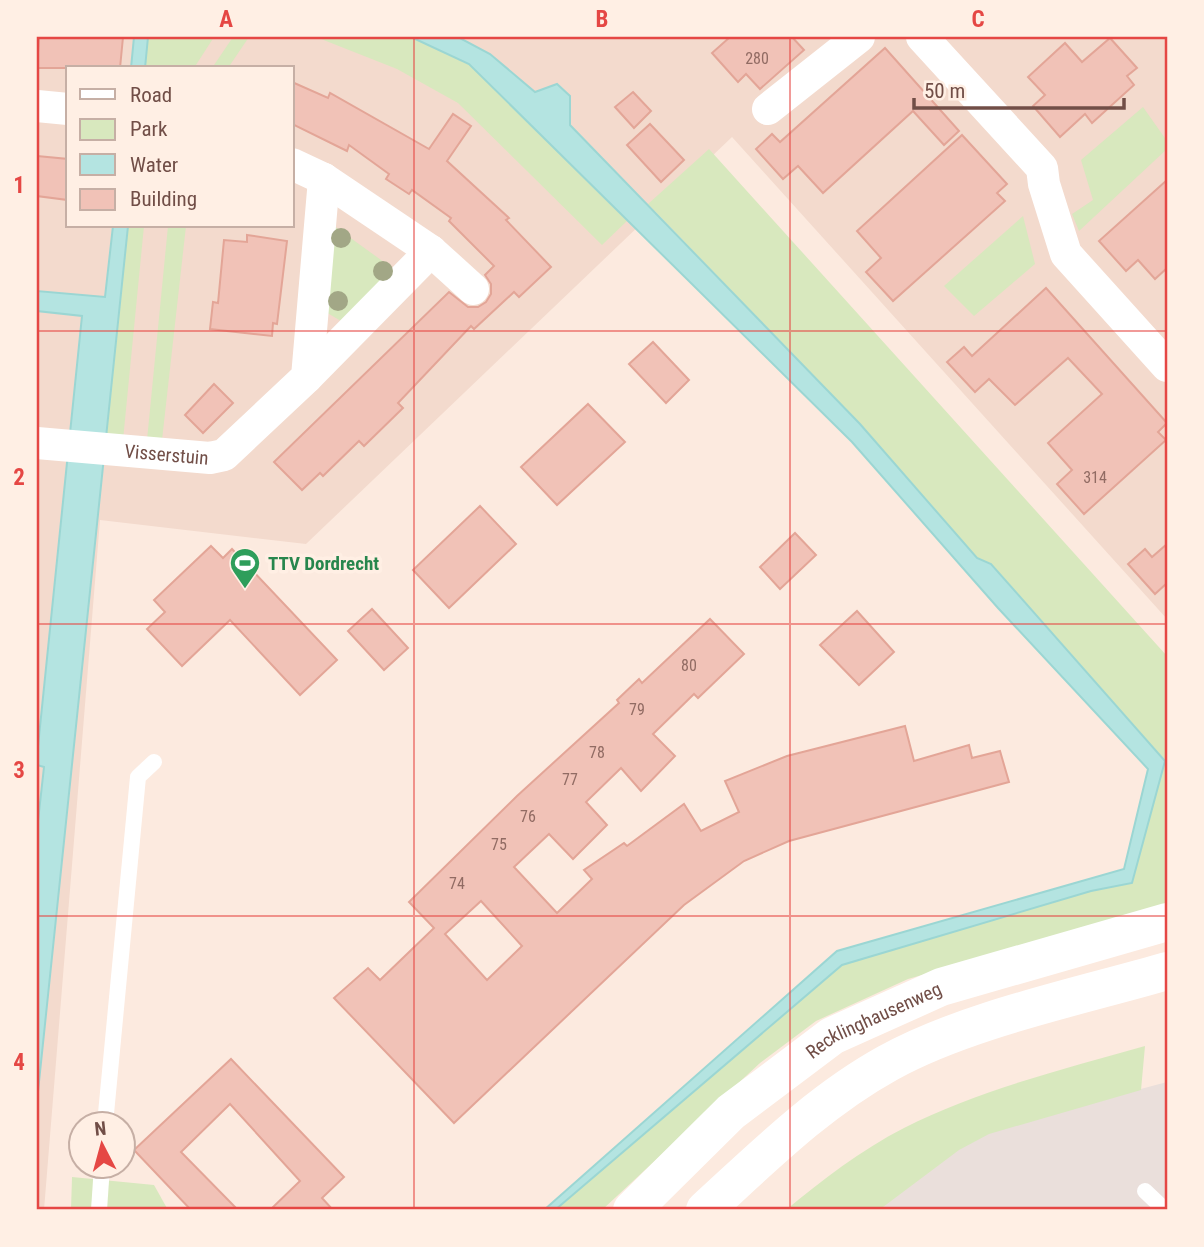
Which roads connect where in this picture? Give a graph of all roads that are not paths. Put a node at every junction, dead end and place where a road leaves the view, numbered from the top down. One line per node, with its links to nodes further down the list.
1 (859, 37): 5 (street)
2 (922, 37): 10 (street)
3 (37, 106): 4 (street)
4 (66, 109)
5 (768, 109)
6 (294, 165): 7 (street)
7 (324, 179): 8 (street); 11 (street)
8 (431, 251): 9 (street); 11 (street, Visserstuin)
9 (473, 289)
10 (1167, 366)
11 (307, 377): 12 (street, Visserstuin)
12 (52, 444)
13 (154, 762): 16 (lane)
14 (1167, 922): 20 (street, Recklinghausenweg)
15 (1167, 971): 21 (street)
16 (107, 1110)
17 (101, 1180): 19 (lane)
18 (1145, 1191): 22 (lane)
19 (99, 1210)
20 (632, 1210)
21 (705, 1210)
22 (1165, 1210)

